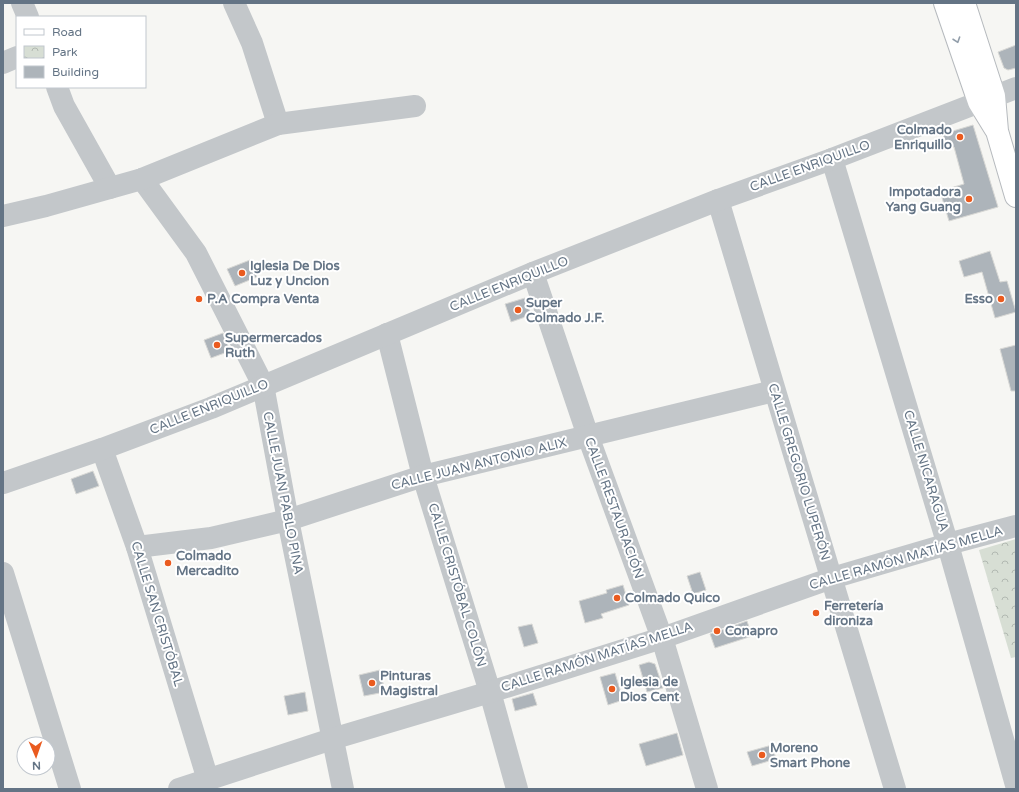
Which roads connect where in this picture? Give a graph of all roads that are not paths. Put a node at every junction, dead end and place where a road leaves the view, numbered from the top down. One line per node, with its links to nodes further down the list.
1 (22, 3): 5 (street)
2 (234, 3): 12 (street)
3 (945, 3): 10 (main road, one-way to 10)
4 (964, 3): 10 (main road)
5 (28, 16)
6 (16, 57): 7 (street)
7 (3, 63)
8 (57, 88): 15 (street)
9 (1016, 88): 10 (street, CALLE ENRIQUILLO)
10 (986, 99): 13 (street, CALLE ENRIQUILLO); 16 (main road)
11 (415, 106): 12 (street)
12 (278, 124): 14 (street)
13 (832, 158): 17 (street, CALLE ENRIQUILLO); 29 (street, CALLE NICARAGUA)
14 (142, 179): 15 (street); 21 (street, CALLE JUAN PABLO PINA)
15 (110, 188): 18 (street)
16 (1016, 196)
17 (718, 200): 19 (street, CALLE ENRIQUILLO); 22 (street, CALLE GREGORIO LUPERÓN)
18 (3, 216)
19 (533, 273): 20 (street, CALLE ENRIQUILLO); 23 (street, CALLE RESTAURACIÓN)
20 (387, 334): 21 (street, CALLE ENRIQUILLO); 25 (street, CALLE CRISTÓBAL COLÓN)
21 (262, 385): 24 (street, CALLE ENRIQUILLO); 27 (street, CALLE JUAN PABLO PINA)
22 (774, 391): 23 (street, CALLE JUAN ANTONIO ALIX); 32 (street, CALLE GREGORIO LUPERÓN)
23 (588, 436): 25 (street, CALLE JUAN ANTONIO ALIX); 33 (street, CALLE RESTAURACIÓN)
24 (102, 449): 26 (street, CALLE ENRIQUILLO); 30 (street, CALLE SAN CRISTÓBAL)
25 (423, 476): 27 (street, CALLE JUAN ANTONIO ALIX); 34 (street, CALLE CRISTÓBAL COLÓN)
26 (3, 484)
27 (288, 520): 30 (street, CALLE JUAN ANTONIO ALIX); 35 (street, CALLE JUAN PABLO PINA)
28 (1016, 526): 29 (street, CALLE RAMÓN MATÍAS MELLA)
29 (948, 544): 32 (street, CALLE RAMÓN MATÍAS MELLA); 37 (street, CALLE NICARAGUA)
30 (137, 547): 36 (street, CALLE SAN CRISTÓBAL)
31 (3, 573): 38 (street)
32 (832, 578): 33 (street, CALLE RAMÓN MATÍAS MELLA); 43 (street, CALLE GREGORIO LUPERÓN)
33 (662, 638): 34 (street, CALLE RAMÓN MATÍAS MELLA); 42 (street, CALLE RESTAURACIÓN)
34 (490, 692): 35 (street, CALLE RAMÓN MATÍAS MELLA); 41 (street, CALLE CRISTÓBAL COLÓN)
35 (332, 738): 36 (street, CALLE RAMÓN MATÍAS MELLA); 40 (street, CALLE JUAN PABLO PINA)
36 (208, 780): 39 (street, CALLE RAMÓN MATÍAS MELLA)
37 (1016, 785)
38 (70, 789)
39 (179, 789)
40 (343, 789)
41 (517, 789)
42 (707, 789)
43 (895, 789)

